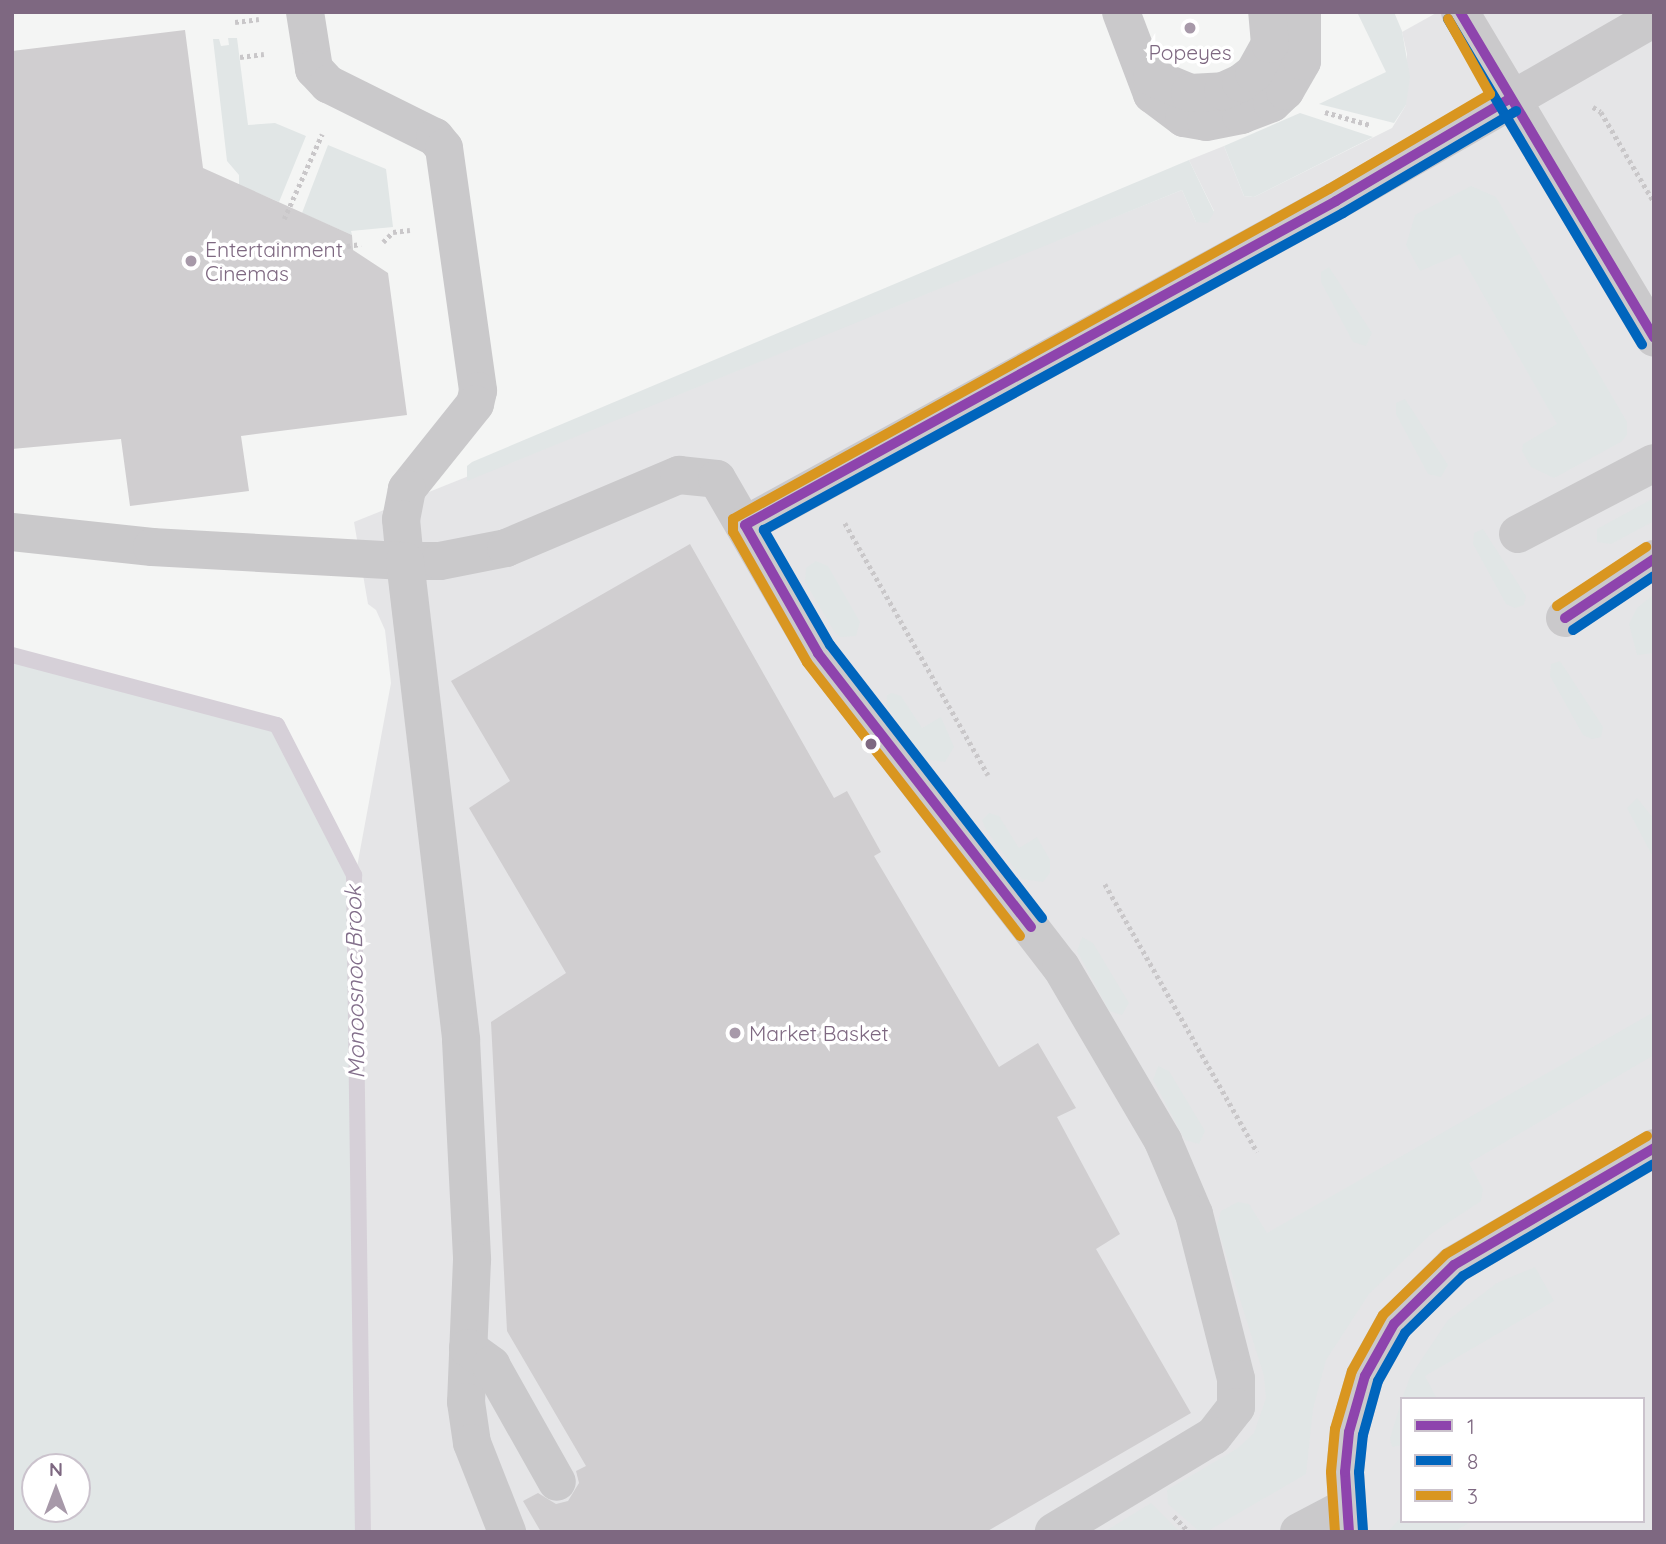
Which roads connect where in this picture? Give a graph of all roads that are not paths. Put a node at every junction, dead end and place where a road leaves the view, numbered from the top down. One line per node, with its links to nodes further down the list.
1 (305, 12): 15 (lane)
2 (1121, 12): 7 (lane)
3 (1267, 12): 7 (lane)
4 (1302, 12): 7 (lane)
5 (1460, 12): 8 (lane)
6 (1654, 18): 8 (lane)
7 (1134, 49)
8 (1509, 99): 9 (lane); 11 (lane)
9 (1654, 338)
10 (1654, 463): 13 (lane)
11 (745, 525): 15 (lane); 22 (lane)
12 (12, 532): 15 (lane)
13 (1518, 534)
14 (1654, 559): 16 (lane)
15 (405, 561): 18 (lane)
16 (1566, 618)
17 (1654, 1149): 20 (lane)
18 (468, 1348): 19 (lane); 21 (lane)
19 (557, 1482)
20 (1347, 1520): 23 (lane)
21 (507, 1532)
22 (1054, 1532)
23 (1299, 1532)

